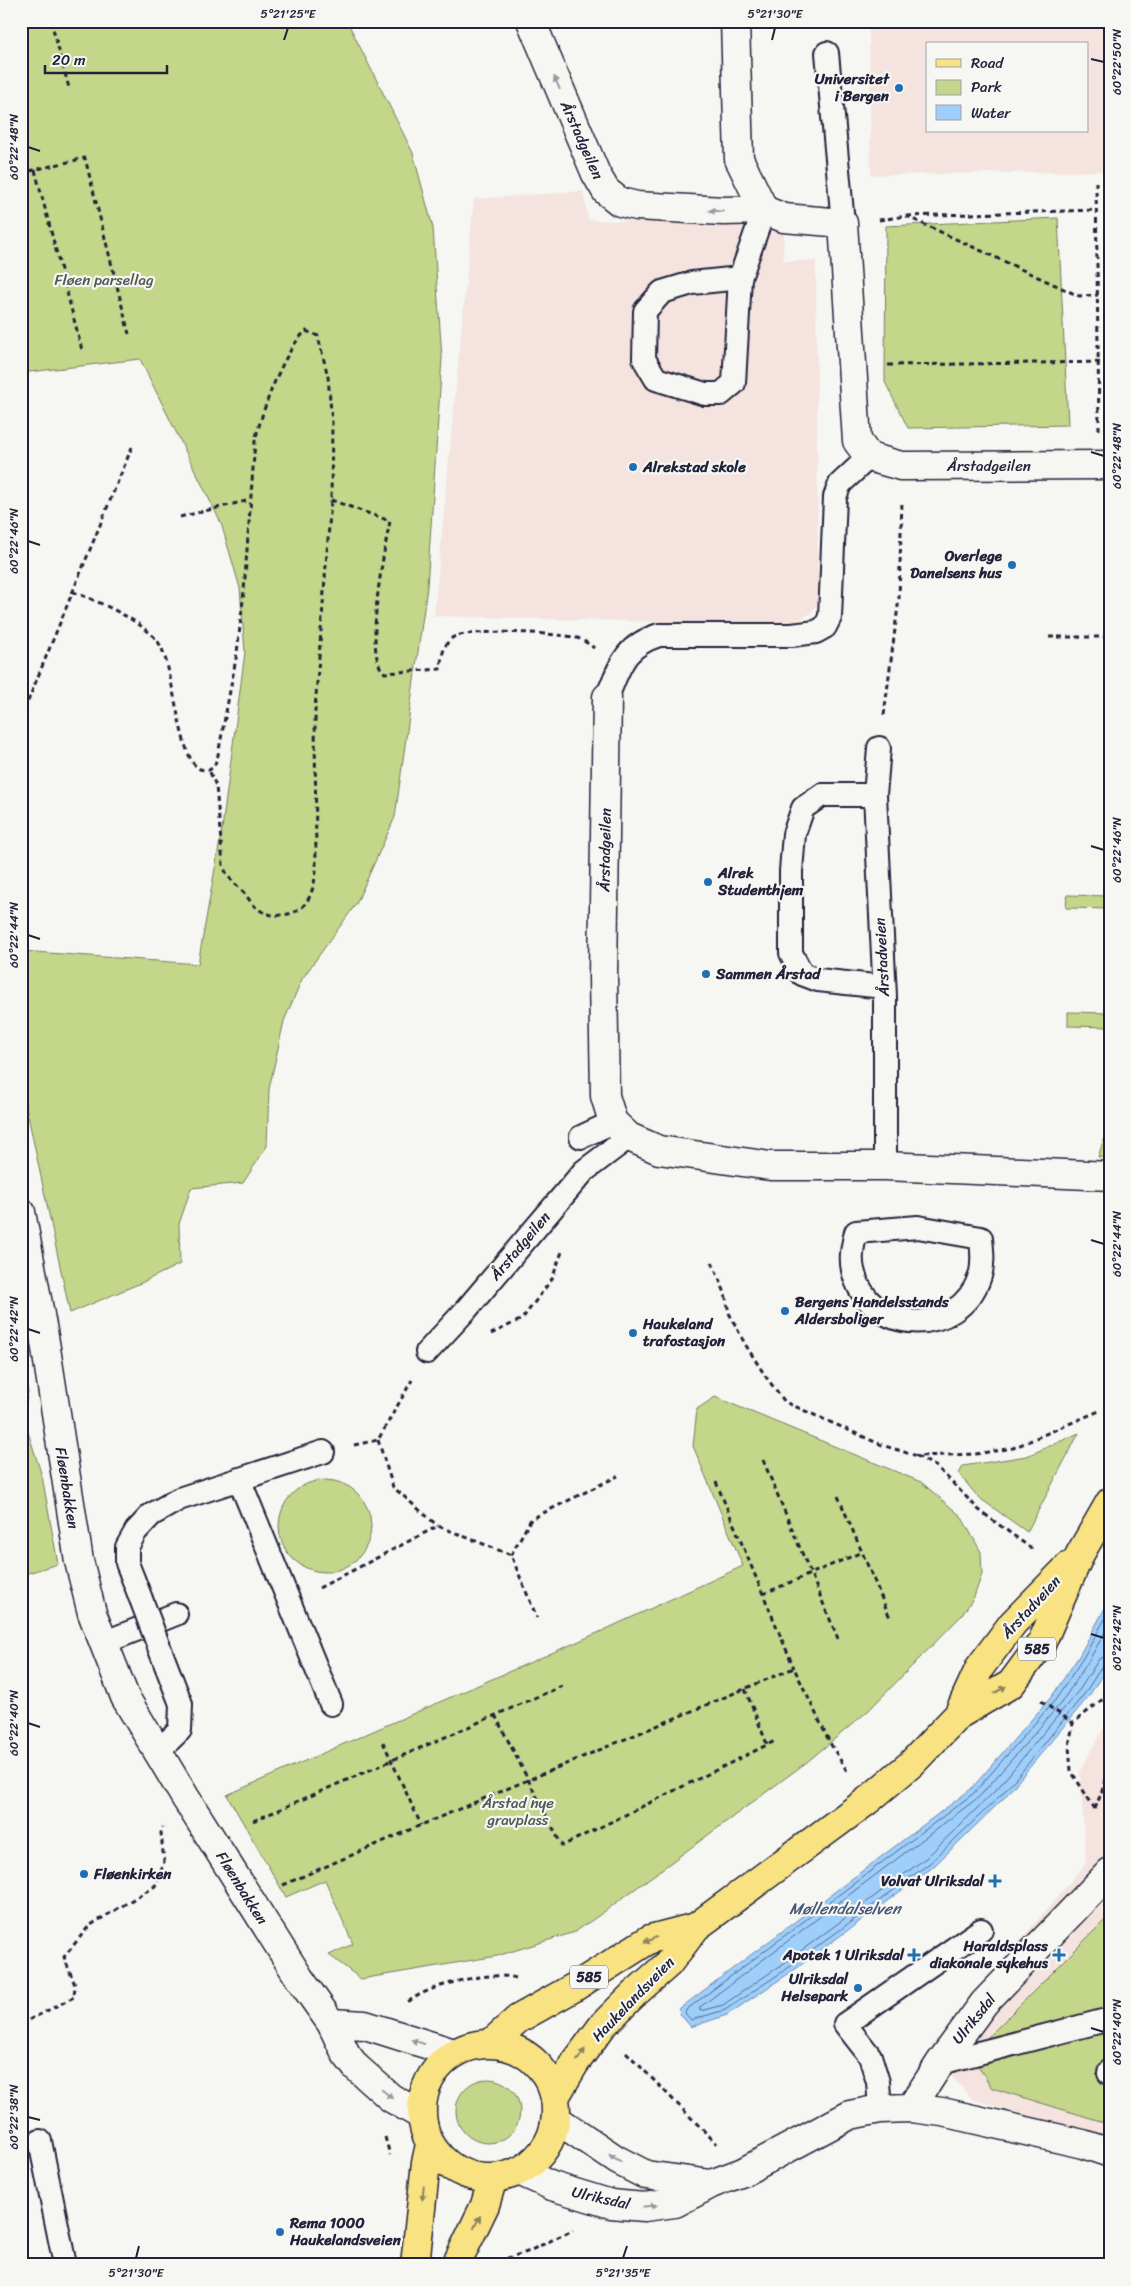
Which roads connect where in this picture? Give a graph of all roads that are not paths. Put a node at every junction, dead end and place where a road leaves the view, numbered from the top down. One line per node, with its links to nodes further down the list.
1 (531, 21): 4 (street, Årstadgeilen, one-way to 1)
2 (735, 21): 4 (street)
3 (827, 53): 5 (lane)
4 (764, 210): 5 (street, Årstadgeilen); 6 (lane)
5 (843, 223): 7 (street)
6 (740, 278): 6 (lane)
7 (869, 457): 8 (street, Årstadgeilen); 9 (lane, Årstadgeilen)
8 (1104, 465)
9 (612, 686): 13 (street, Årstadgeilen)
10 (879, 748): 11 (lane, Årstadveien)
11 (875, 795): 12 (lane, Årstadveien); 12 (lane)
12 (884, 986): 15 (lane, Årstadveien)
13 (621, 1130): 14 (lane); 15 (street); 19 (lane, Årstadgeilen)
14 (581, 1136)
15 (884, 1166): 16 (street)
16 (1110, 1176)
17 (21, 1212): 24 (street, Fløenbakken)
18 (856, 1232): 18 (lane)
19 (427, 1352)
20 (323, 1452): 21 (lane)
21 (239, 1479): 25 (lane); 26 (lane, bridge)
22 (1110, 1502): 27 (main road, Årstadveien / 585)
23 (176, 1614): 24 (lane)
24 (103, 1643): 26 (street, Fløenbakken)
25 (331, 1704)
26 (158, 1751): 32 (street, Fløenbakken)
27 (867, 1801): 29 (main road, Haukelandsveien / 585)
28 (1110, 1872): 35 (street, Ulriksdal)
29 (696, 1927): 33 (main road, Haukelandsveien / 585, one-way to 33); 36 (main road, Haukelandsveien / 585, one-way to 29)
30 (981, 1930): 38 (lane)
31 (1110, 2019): 35 (lane)
32 (330, 2023): 34 (street, one-way to 32); 39 (street, Fløenbakken, one-way to 39)
33 (490, 2044): 34 (main road, 585); 36 (main road, 585)
34 (454, 2053): 39 (main road, 585)
35 (940, 2062): 37 (street, Ulriksdal)
36 (555, 2108): 43 (main road, 585); 45 (street, Ulriksdal, one-way to 36)
37 (911, 2108): 38 (street, Ulriksdal); 42 (street, Ulriksdal)
38 (880, 2109): 45 (street, Ulriksdal)
39 (421, 2114): 41 (main road, 585)
40 (40, 2141): 46 (lane)
41 (430, 2145): 44 (main road, 585); 47 (main road, 585, one-way to 47)
42 (1110, 2153)
43 (520, 2171): 44 (main road, 585); 45 (street, Ulriksdal, one-way to 45)
44 (493, 2178): 48 (main road, one-way to 44)
45 (711, 2184)
46 (65, 2265)
47 (415, 2265)
48 (456, 2265)

